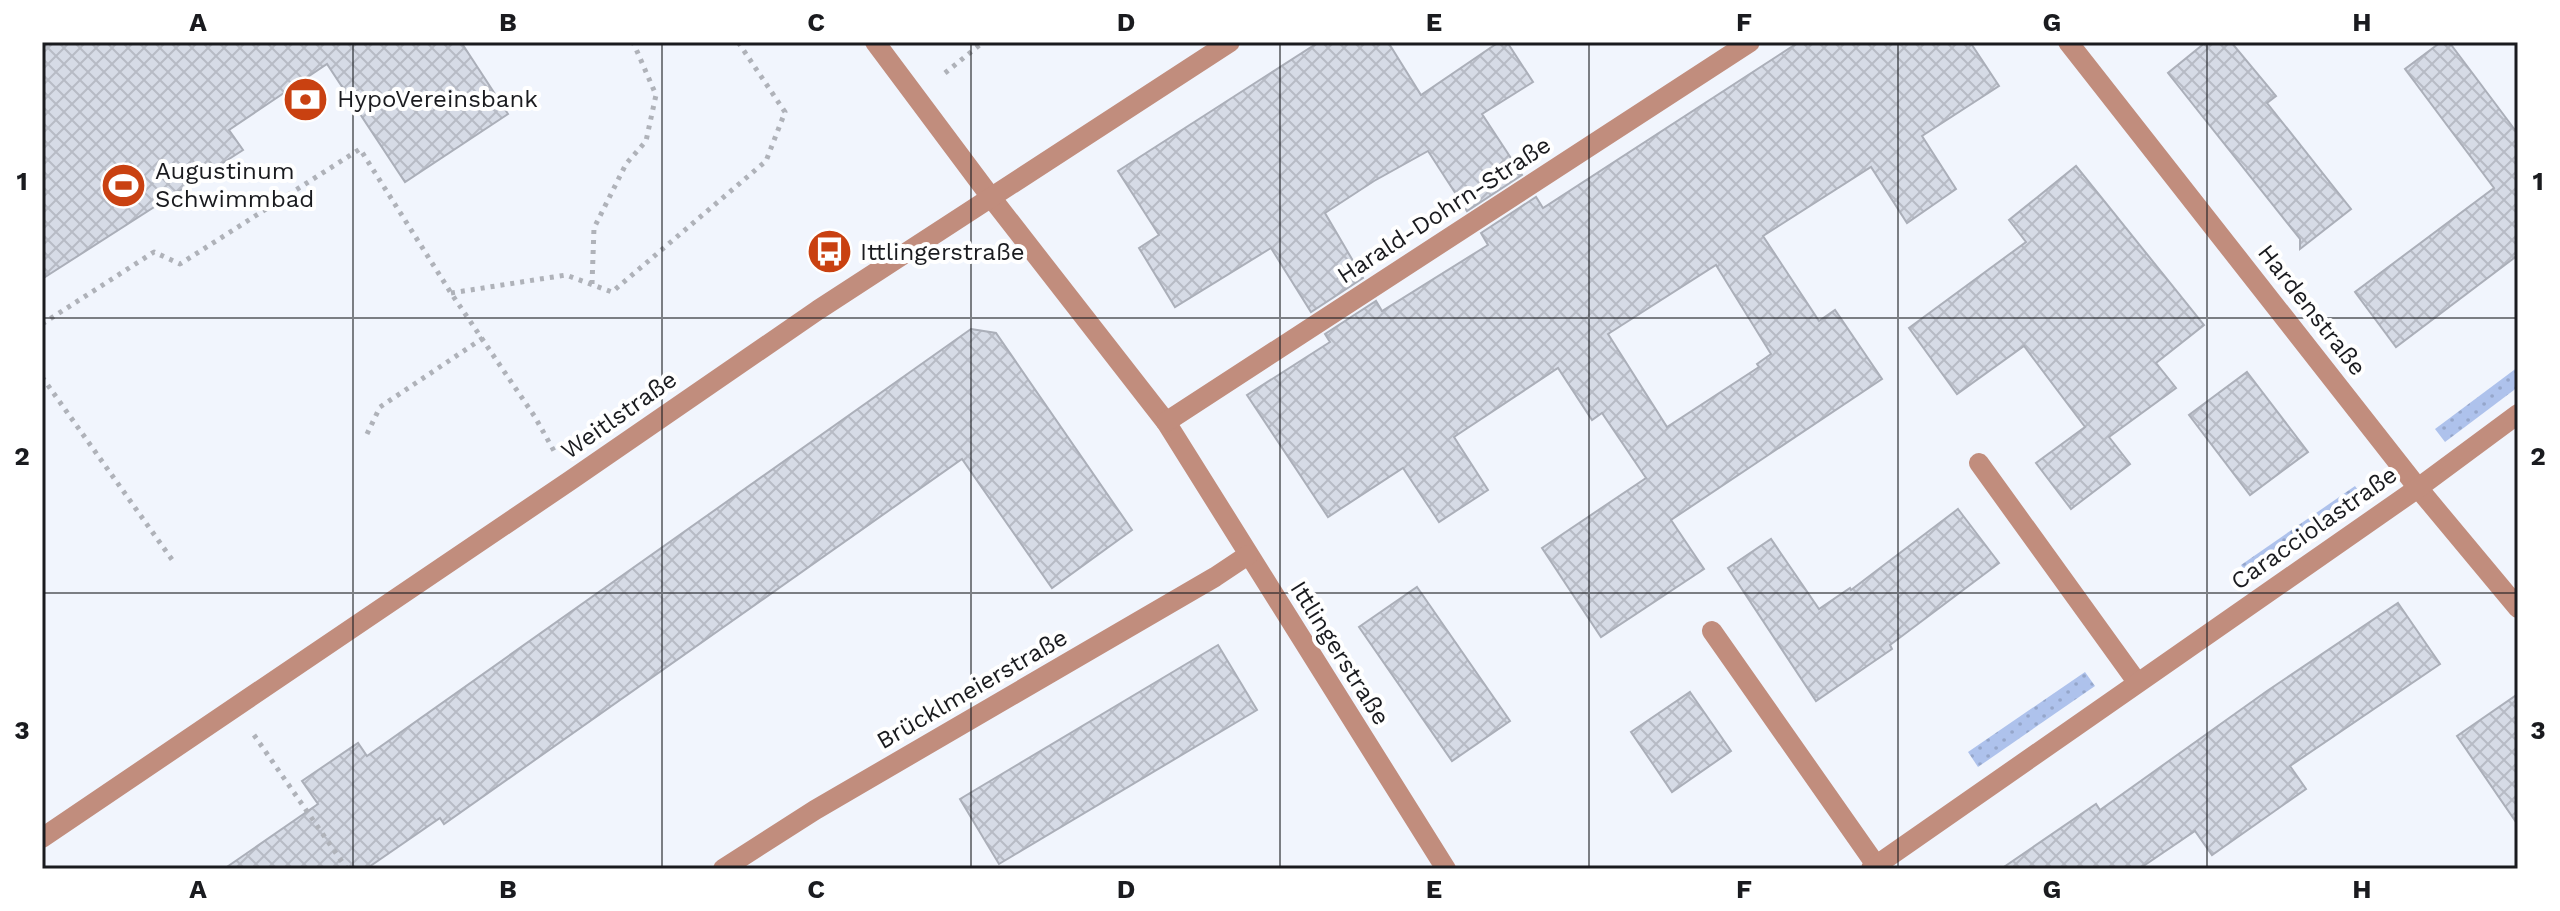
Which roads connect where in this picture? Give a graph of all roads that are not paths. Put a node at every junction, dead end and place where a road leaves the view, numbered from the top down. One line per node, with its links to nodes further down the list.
1 (875, 42): 5 (street, Ittlingerstraße)
2 (1230, 42): 5 (street, Weitlstraße)
3 (1750, 42): 7 (street, Harald-Dohrn-Straße)
4 (2068, 42): 9 (street, Hardenstraße)
5 (990, 196): 7 (street, Ittlingerstraße); 14 (street, Weitlstraße)
6 (2518, 414): 9 (street, Caracciolastraße)
7 (1166, 422): 10 (street, Ittlingerstraße)
8 (1979, 463): 13 (street)
9 (2418, 488): 11 (street, Hardenstraße); 13 (street, Caracciolastraße)
10 (1248, 555): 16 (street, Brücklmeierstraße); 17 (street, Ittlingerstraße)
11 (2518, 608)
12 (1712, 631): 15 (street, Caracciolastraße)
13 (2137, 682): 15 (street, Caracciolastraße)
14 (42, 838)
15 (1874, 867)
16 (723, 869)
17 (1446, 869)

